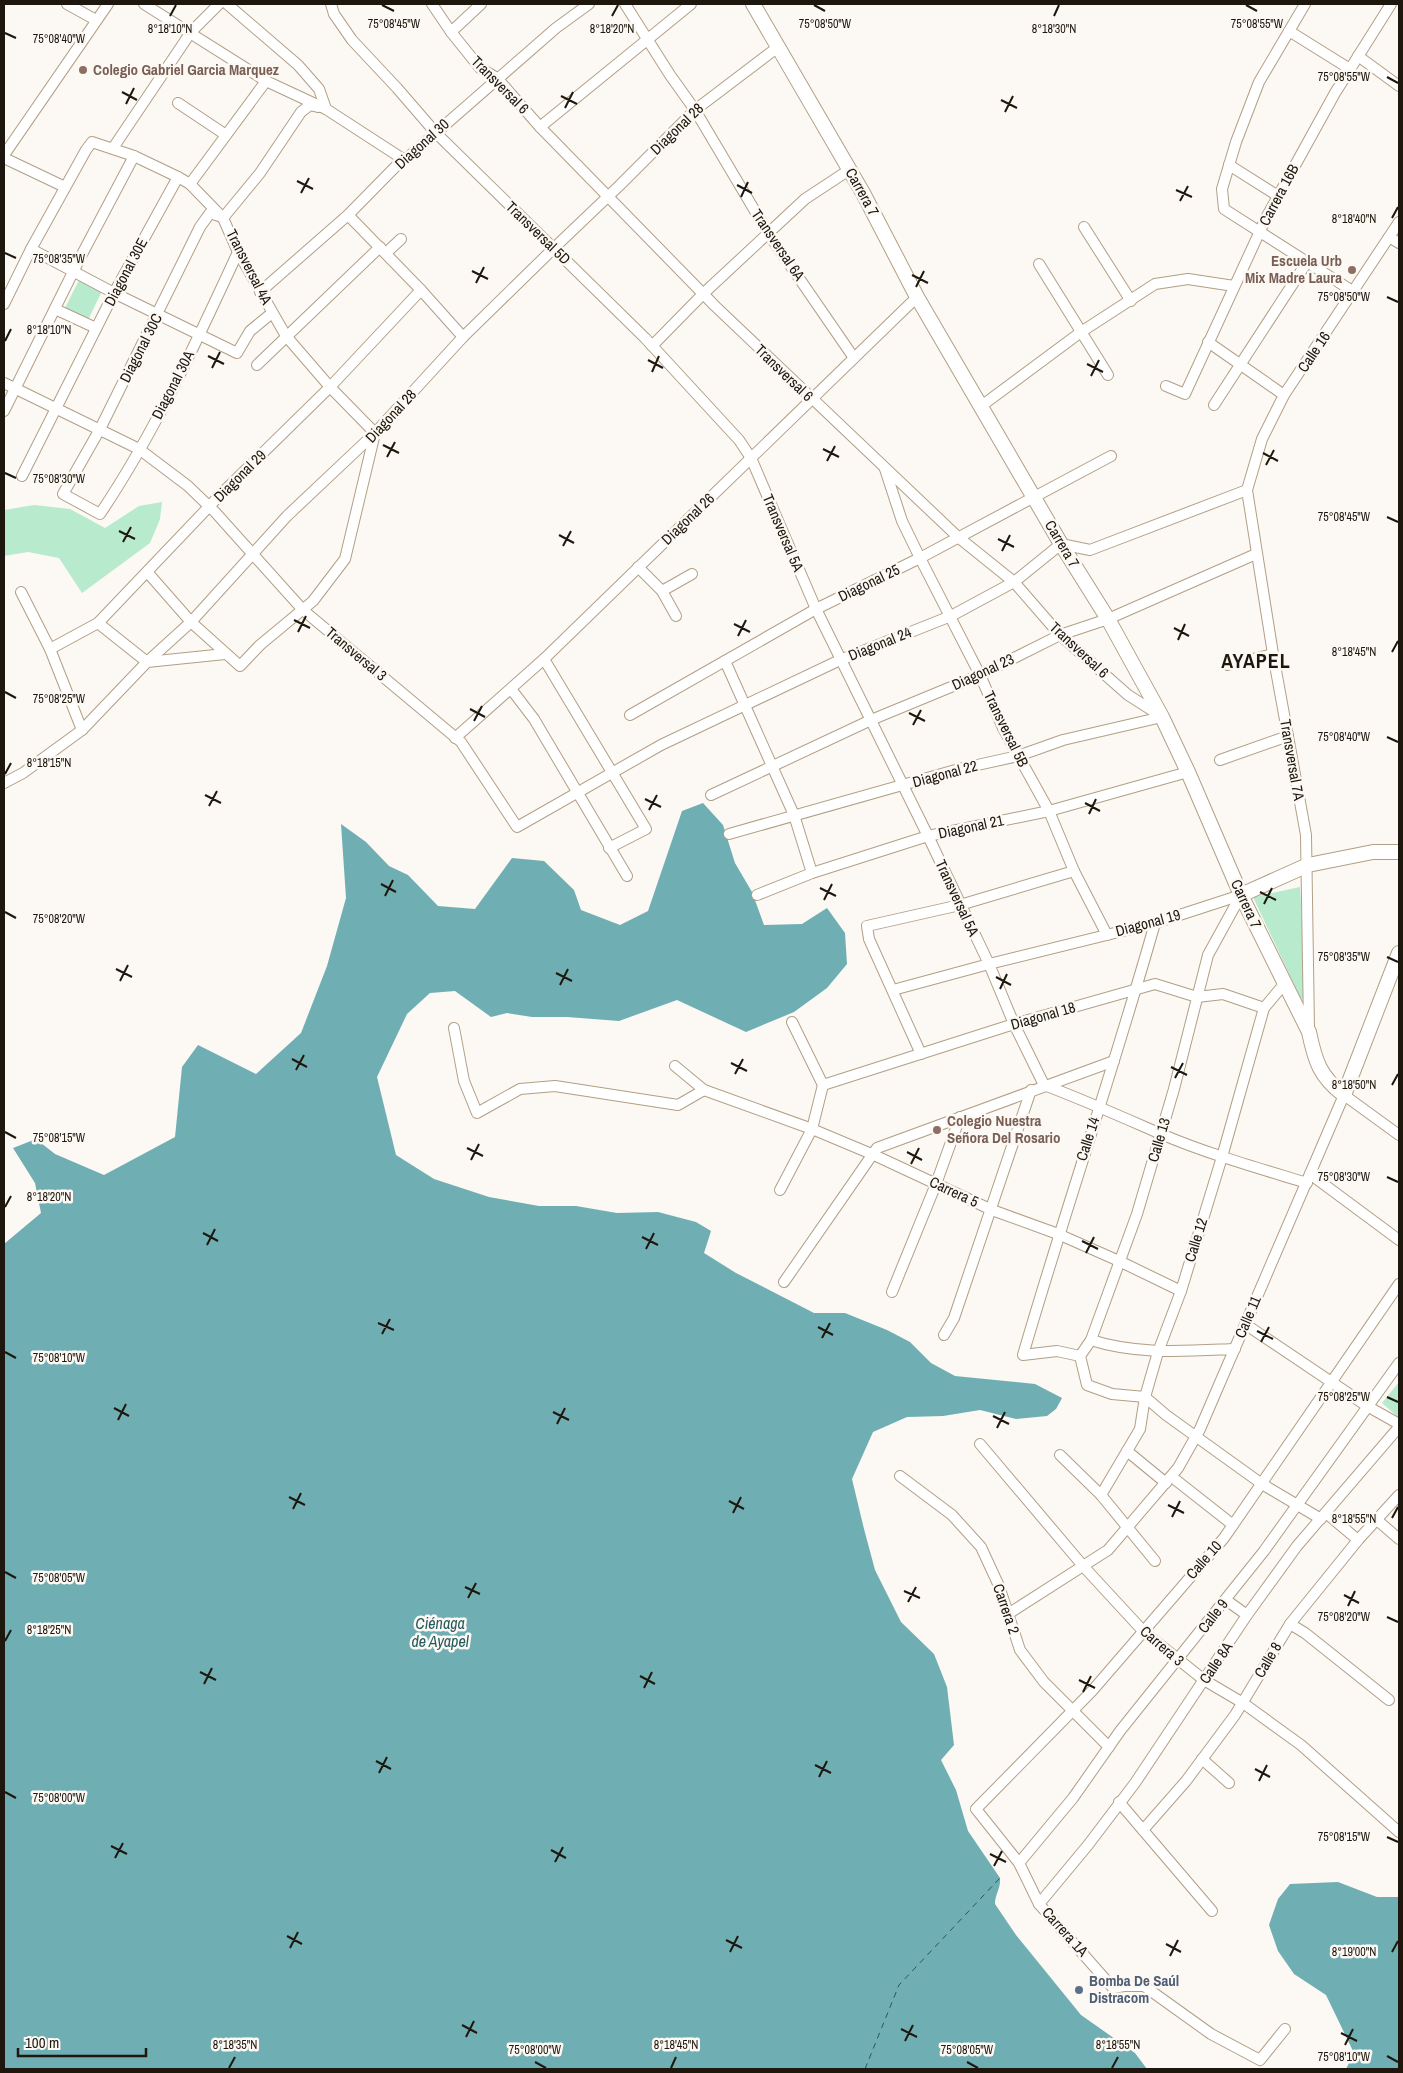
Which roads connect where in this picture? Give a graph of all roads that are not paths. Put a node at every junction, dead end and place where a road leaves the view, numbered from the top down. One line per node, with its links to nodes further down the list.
1 (67, 4): 15 (street)
2 (108, 4): 15 (street)
3 (144, 4): 17 (street)
4 (219, 4): 17 (street)
5 (226, 4): 27 (street)
6 (332, 4): 30 (street, Transversal 5D)
7 (432, 4): 18 (street, Transversal 6)
8 (481, 4): 18 (street)
9 (590, 4): 23 (street, Diagonal 30)
10 (625, 4): 19 (street, Transversal 6A)
11 (691, 4): 19 (street)
12 (754, 4): 20 (main road, Carrera 7)
13 (1305, 4): 16 (street)
14 (1391, 4): 21 (street, Carrera 16B)
15 (96, 20): 33 (street)
16 (1289, 31): 22 (street); 36 (street)
17 (191, 32): 24 (street); 32 (street)
18 (451, 32): 23 (street, Transversal 6)
19 (648, 37): 28 (street, Transversal 6A); 29 (street)
20 (778, 46): 28 (street, Diagonal 28); 37 (main road, Carrera 7)
21 (1358, 56): 22 (street, Carrera 16B); 25 (street)
22 (1350, 69): 42 (street, Carrera 16B)
23 (497, 78): 29 (street, Transversal 6); 30 (street, Diagonal 30)
24 (266, 81): 27 (street); 31 (street)
25 (1399, 86)
26 (178, 103): 31 (street)
27 (326, 109): 35 (street); 44 (street)
28 (695, 110): 41 (street, Diagonal 28); 48 (street, Transversal 6A)
29 (540, 128): 41 (street, Transversal 6)
30 (435, 132): 35 (street, Diagonal 30); 52 (street, Transversal 5D)
31 (226, 135): 39 (street)
32 (113, 148): 34 (street, Transversal 4A); 40 (street, Transversal 4A)
33 (4, 156): 40 (street)
34 (134, 156): 38 (street, Transversal 4A); 58 (street)
35 (403, 159): 43 (street, Diagonal 30)
36 (1229, 166): 42 (street); 47 (street)
37 (849, 170): 48 (street); 65 (main road, Carrera 7)
38 (178, 177): 39 (street, Transversal 4A); 63 (street, Diagonal 30E)
39 (190, 184): 44 (street, Transversal 4A)
40 (65, 187): 53 (street)
41 (609, 196): 52 (street, Diagonal 28); 64 (street, Transversal 6)
42 (1278, 196): 47 (street, Carrera 16B)
43 (348, 216): 54 (street); 61 (street, Diagonal 30)
44 (223, 218): 55 (street, Transversal 4A); 70 (street, Diagonal 30C)
45 (1399, 222): 49 (street, Calle 16)
46 (1084, 227): 66 (street)
47 (1259, 232): 56 (street); 59 (street, Carrera 16B)
48 (768, 233): 64 (street); 78 (street, Transversal 6A)
49 (1389, 237): 51 (street); 62 (street, Calle 16)
50 (401, 239): 54 (street)
51 (1399, 243)
52 (554, 248): 75 (street, Diagonal 28); 77 (street, Transversal 5D)
53 (31, 249): 58 (street); 67 (street)
54 (383, 250): 60 (street); 74 (street)
55 (238, 252): 61 (street, Transversal 4A); 73 (street, Diagonal 30A)
56 (1306, 262): 62 (street); 79 (street)
57 (1039, 264): 72 (street)
58 (73, 271): 63 (street); 68 (street)
59 (1234, 286): 66 (street); 76 (street, Carrera 16B)
60 (421, 290): 75 (street); 84 (street, Diagonal 29)
61 (260, 292): 69 (street, Transversal 4A)
62 (1354, 292): 86 (street, Calle 16)
63 (114, 293): 70 (street); 71 (street, Diagonal 30E)
64 (704, 293): 77 (street); 87 (street, Transversal 6)
65 (917, 297): 78 (street, Diagonal 26); 89 (main road, Carrera 7)
66 (1131, 301): 72 (street)
67 (4, 304)
68 (55, 309): 71 (street); 85 (street)
69 (272, 313): 73 (street); 74 (street, Transversal 4A)
70 (157, 315): 73 (street); 92 (street, Diagonal 30C)
71 (96, 328): 90 (street, Diagonal 30E)
72 (1081, 332): 81 (street); 89 (street)
73 (199, 335): 94 (street, Diagonal 30A)
74 (286, 336): 80 (street); 84 (street, Transversal 4A)
75 (463, 337): 93 (street, Diagonal 28)
76 (1208, 342): 79 (street); 83 (street, Carrera 16B)
77 (652, 346): 96 (street, Transversal 5D)
78 (854, 358): 87 (street, Diagonal 26)
79 (1240, 364): 86 (street); 88 (street)
80 (256, 365)
81 (1108, 375)
82 (4, 383): 85 (street, Transversal 3)
83 (1166, 386)
84 (330, 387): 93 (street, Transversal 4A); 101 (street, Diagonal 29)
85 (16, 389): 90 (street, Transversal 3); 91 (street)
86 (1284, 395): 99 (street, Calle 16)
87 (812, 400): 96 (street, Diagonal 26); 97 (street, Transversal 6)
88 (1214, 406)
89 (980, 407): 100 (main road, Carrera 7)
90 (57, 409): 92 (street, Transversal 3); 98 (street, Diagonal 30E)
91 (4, 411)
92 (100, 429): 94 (street, Transversal 3); 102 (street, Diagonal 30C)
93 (376, 433): 105 (street, Diagonal 28); 115 (street)
94 (139, 449): 101 (street, Transversal 3); 102 (street, Diagonal 30A)
95 (1111, 456): 100 (street, Diagonal 25)
96 (751, 458): 108 (street, Diagonal 26); 114 (street, Transversal 5A)
97 (884, 468): 103 (street, Transversal 6); 107 (street, Transversal 5B)
98 (22, 476)
99 (1247, 490): 104 (street); 106 (street, Transversal 7A)
100 (1034, 498): 103 (street, Diagonal 25); 104 (main road, Carrera 7)
101 (210, 507): 105 (street, Transversal 3); 109 (street, Diagonal 29)
102 (100, 514)
103 (958, 537): 107 (street, Diagonal 25); 111 (street, Transversal 6)
104 (1061, 544): 111 (street, Diagonal 24); 118 (main road, Carrera 7)
105 (253, 554): 115 (street, Transversal 3); 119 (street, Diagonal 28)
106 (1256, 554): 118 (street, Diagonal 23); 124 (street, Transversal 7A)
107 (920, 558): 114 (street, Diagonal 25); 117 (street, Transversal 5B)
108 (638, 567): 112 (street); 125 (street, Diagonal 26)
109 (148, 573): 119 (street); 120 (street, Diagonal 29)
110 (692, 574): 112 (street)
111 (1014, 582): 117 (street, Diagonal 24); 121 (street, Transversal 6)
112 (662, 591): 116 (street)
113 (21, 592): 122 (street)
114 (816, 609): 126 (street, Transversal 5A); 127 (street, Diagonal 25)
115 (303, 610): 123 (street); 138 (street, Transversal 3)
116 (676, 616)
117 (951, 616): 126 (street, Diagonal 24); 130 (street, Transversal 5B)
118 (1108, 619): 121 (street, Diagonal 23); 134 (main road, Carrera 7)
119 (191, 622): 123 (street); 128 (street, Diagonal 28)
120 (98, 623): 122 (street, Diagonal 29); 128 (street)
121 (1060, 635): 130 (street, Diagonal 23); 134 (street, Transversal 6)
122 (50, 649): 136 (street)
123 (226, 654): 128 (street)
124 (1273, 654): 129 (street); 137 (street, Transversal 7A)
125 (544, 659): 131 (street, Diagonal 26); 143 (street)
126 (840, 660): 132 (street, Diagonal 24); 135 (street, Transversal 5A)
127 (725, 661): 132 (street); 133 (street, Diagonal 25)
128 (148, 662): 136 (street, Diagonal 28)
129 (1228, 665)
130 (980, 675): 135 (street, Diagonal 23); 139 (street, Transversal 5B)
131 (511, 689): 138 (street, Diagonal 26); 146 (street)
132 (744, 705): 141 (street); 143 (street, Diagonal 24)
133 (630, 715)
134 (1162, 717): 139 (street, Diagonal 22); 142 (main road, Carrera 7)
135 (871, 720): 141 (street, Diagonal 23); 145 (street, Transversal 5A)
136 (82, 730): 144 (street, Diagonal 28)
137 (1288, 736): 140 (street); 155 (street, Transversal 7A)
138 (455, 738): 150 (street, Transversal 3)
139 (1018, 756): 145 (street, Diagonal 22); 148 (street, Transversal 5B)
140 (1220, 760)
141 (772, 766): 147 (street, Diagonal 23); 149 (street)
142 (1188, 772): 148 (street, Diagonal 21); 159 (main road, Carrera 7)
143 (612, 773): 146 (street, Diagonal 24); 153 (street)
144 (4, 783)
145 (903, 785): 149 (street, Diagonal 22); 152 (street, Transversal 5A)
146 (579, 792): 150 (street, Diagonal 24); 153 (street)
147 (711, 795)
148 (1049, 811): 152 (street, Diagonal 21); 156 (street, Transversal 5B)
149 (794, 815): 151 (street, Diagonal 22); 157 (street)
150 (518, 827)
151 (729, 834)
152 (928, 836): 157 (street, Diagonal 21); 161 (street, Transversal 5A)
153 (609, 848): 158 (street)
154 (1399, 852): 155 (main road, Diagonal 19)
155 (1308, 865): 159 (main road, Diagonal 19); 174 (street, Transversal 7A)
156 (1074, 871): 161 (street); 163 (street, Transversal 5B)
157 (812, 873): 160 (street, Diagonal 21)
158 (627, 876)
159 (1241, 895): 162 (street, Diagonal 19); 166 (main road, Carrera 7); 169 (street, Calle 13)
160 (757, 896)
161 (960, 905): 165 (street, Transversal 5A); 168 (street)
162 (1155, 924): 163 (street, Diagonal 19); 167 (street, Calle 14)
163 (1107, 935): 165 (street, Diagonal 19)
164 (1399, 953): 182 (main road, Calle 11)
165 (989, 964): 168 (street, Diagonal 19); 172 (street, Transversal 5A)
166 (1284, 983): 170 (street, Calle 12); 174 (main road, Carrera 7)
167 (1136, 989): 169 (street, Diagonal 18); 172 (street, Diagonal 18); 176 (street, Calle 14)
168 (893, 990): 175 (street)
169 (1197, 996): 170 (street, Diagonal 18); 186 (street, Calle 13)
170 (1264, 1008): 189 (street, Calle 12)
171 (792, 1022): 179 (street)
172 (1014, 1024): 175 (street, Diagonal 18); 178 (street, Transversal 5A)
173 (454, 1028): 180 (street)
174 (1309, 1032): 182 (main road, Carrera 7)
175 (921, 1054): 179 (street, Diagonal 18)
176 (1114, 1061): 178 (street); 183 (street, Calle 14)
177 (675, 1066): 180 (street, Carrera 5)
178 (1044, 1085): 181 (street); 183 (street)
179 (823, 1086): 185 (street)
180 (704, 1090): 185 (street, Carrera 5)
181 (1031, 1090): 184 (street); 193 (street)
182 (1344, 1095): 187 (street); 190 (street, Calle 11)
183 (1099, 1106): 186 (street); 194 (street, Calle 14)
184 (960, 1117): 188 (street); 191 (street)
185 (812, 1129): 188 (street, Carrera 5); 192 (street)
186 (1161, 1134): 189 (street); 196 (street, Calle 13)
187 (1399, 1135)
188 (874, 1155): 191 (street, Carrera 5); 197 (street)
189 (1222, 1157): 190 (street); 199 (street, Calle 12)
190 (1309, 1179): 195 (street); 201 (street, Calle 11)
191 (936, 1184): 193 (street, Carrera 5); 200 (street)
192 (780, 1190)
193 (992, 1210): 194 (street, Carrera 5); 202 (street)
194 (1058, 1234): 196 (street, Carrera 5); 206 (street, Calle 14)
195 (1399, 1240)
196 (1119, 1260): 199 (street, Carrera 5); 203 (street, Calle 13)
197 (784, 1282)
198 (1399, 1284): 208 (street, Calle 10)
199 (1180, 1291): 205 (street, Calle 12)
200 (892, 1292)
201 (1246, 1324): 204 (street, Calle 11); 208 (street)
202 (944, 1335)
203 (1091, 1340): 205 (street); 206 (street, Calle 13)
204 (1235, 1349): 205 (street); 212 (street, Calle 11)
205 (1158, 1352): 209 (street, Calle 12)
206 (1080, 1356): 209 (street)
207 (1399, 1363): 210 (street, Calle 9)
208 (1332, 1382): 210 (street); 218 (street, Calle 10)
209 (1145, 1397): 212 (street); 214 (street, Calle 12)
210 (1367, 1406): 211 (street); 221 (street, Calle 9)
211 (1399, 1426): 222 (street, Calle 8A)
212 (1196, 1436): 217 (street, Calle 11); 218 (street)
213 (980, 1444): 229 (street, Carrera 3)
214 (1127, 1451): 217 (street); 219 (street, Calle 12)
215 (1060, 1455): 219 (street)
216 (900, 1476): 231 (street, Carrera 2)
217 (1169, 1480): 224 (street); 225 (street, Calle 11)
218 (1262, 1484): 221 (street); 224 (street, Calle 10)
219 (1101, 1495): 225 (street)
220 (1399, 1495): 223 (street, Calle 8)
221 (1298, 1505): 222 (street); 230 (street, Calle 9)
222 (1324, 1516): 226 (street); 232 (street, Calle 8A)
223 (1377, 1520): 226 (street, Calle 8); 227 (street)
224 (1233, 1525): 234 (street, Calle 10)
225 (1128, 1528): 228 (street); 229 (street, Calle 11)
226 (1358, 1540): 233 (street, Calle 8)
227 (1399, 1540)
228 (1155, 1561)
229 (1084, 1567): 231 (street, Calle 11); 234 (street, Carrera 3)
230 (1226, 1600): 232 (street); 235 (street, Calle 9)
231 (1008, 1614): 239 (street, Carrera 2)
232 (1247, 1615): 236 (street, Calle 8A)
233 (1290, 1624): 237 (street); 238 (street, Calle 8)
234 (1144, 1632): 235 (street, Carrera 3); 239 (street, Calle 10)
235 (1178, 1660): 236 (street, Carrera 3); 240 (street, Calle 9)
236 (1204, 1680): 238 (street, Carrera 3); 243 (street, Calle 8A)
237 (1389, 1700)
238 (1243, 1704): 241 (street, Calle 8); 246 (street, Carrera 3)
239 (1073, 1711): 240 (street, Carrera 2); 244 (street, Calle 10)
240 (1109, 1747): 247 (street, Calle 9)
241 (1202, 1759): 242 (street); 245 (street, Calle 8)
242 (1229, 1783)
243 (1119, 1802): 245 (street); 248 (street, Calle 8A)
244 (976, 1809): 247 (street, Carrera 1A)
245 (1143, 1830): 249 (street)
246 (1399, 1832)
247 (1019, 1863): 248 (street, Carrera 1A)
248 (1039, 1904): 250 (street, Carrera 1A)
249 (1212, 1911)
250 (1284, 2029)

